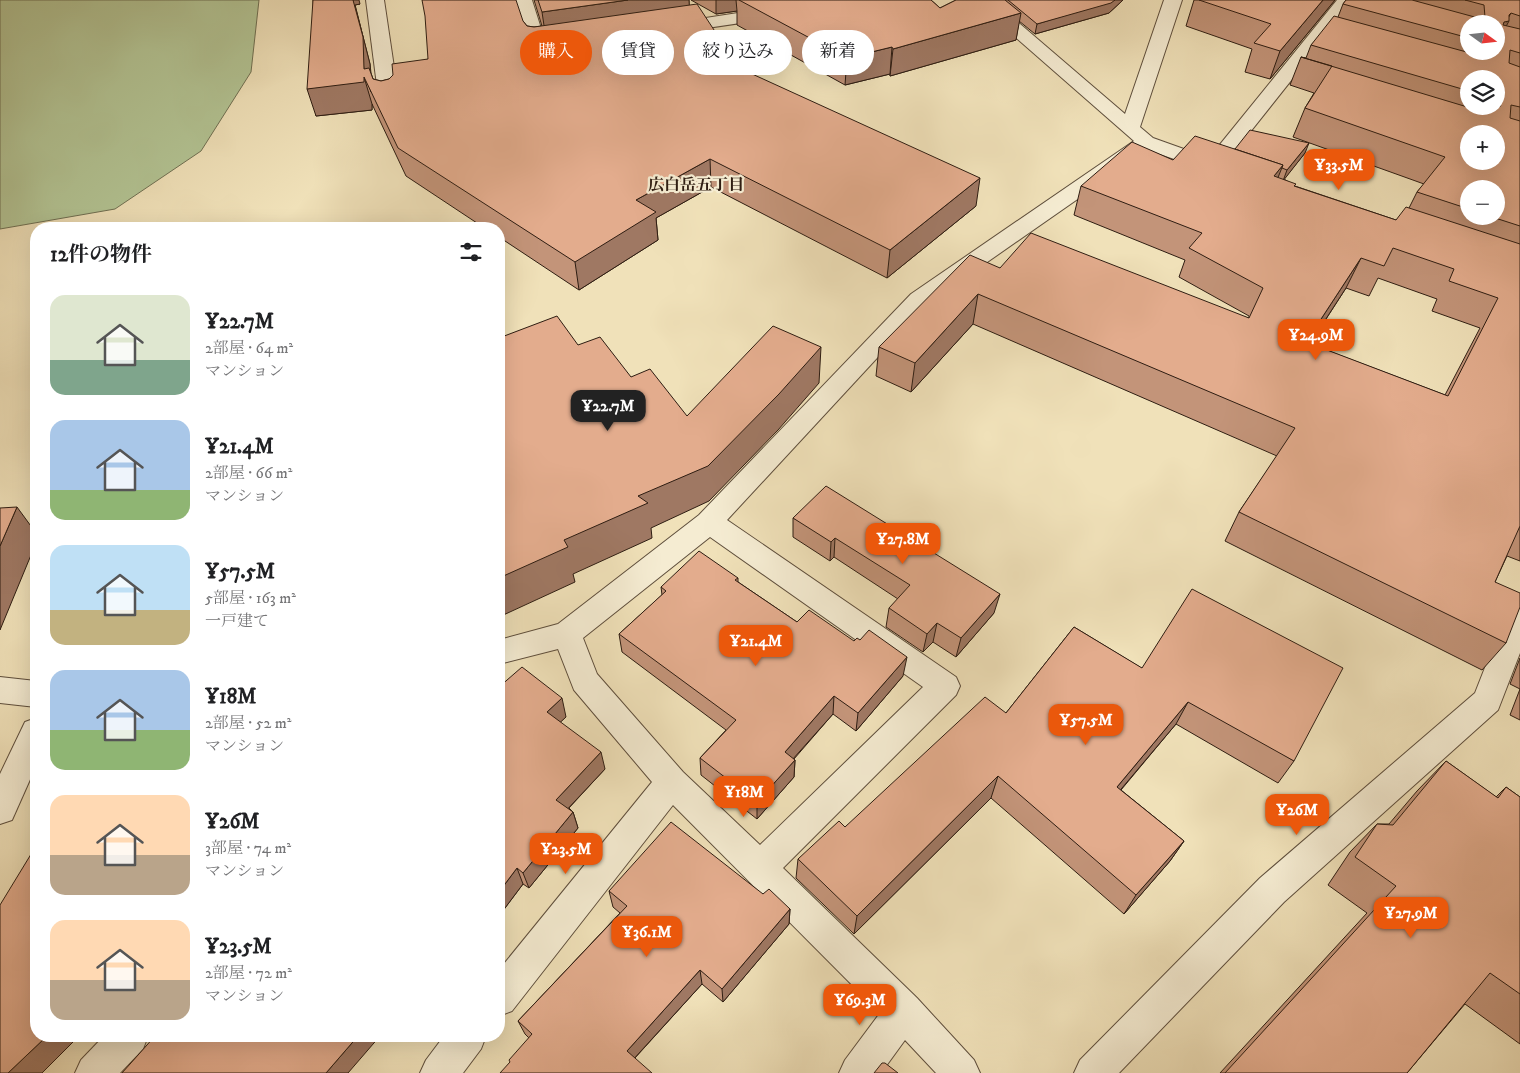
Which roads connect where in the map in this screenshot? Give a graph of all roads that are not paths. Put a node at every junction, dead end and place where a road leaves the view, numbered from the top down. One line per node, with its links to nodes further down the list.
1 (375, 0): 13 (street)
2 (523, 0): 7 (street)
3 (767, 0): 8 (street)
4 (982, 0): 14 (street)
5 (1173, 0): 14 (street)
6 (1349, 5): 9 (street)
7 (533, 30)
8 (656, 30)
9 (1318, 35): 10 (street); 11 (street)
10 (1337, 40)
11 (1285, 76): 12 (street); 14 (street)
12 (1304, 82)
13 (389, 101)
14 (1138, 136): 15 (street)
15 (709, 522): 17 (street); 24 (street)
16 (1520, 614): 33 (street)
17 (567, 634): 18 (street); 22 (street)
18 (505, 650)
19 (0, 690): 20 (street)
20 (30, 693)
21 (30, 745): 23 (street)
22 (672, 782): 24 (street); 25 (street)
23 (0, 809)
24 (760, 868): 26 (street)
25 (505, 991)
26 (904, 1011): 31 (street); 32 (street)
27 (124, 1042): 29 (street)
28 (463, 1042): 30 (street)
29 (94, 1073)
30 (439, 1073)
31 (858, 1073)
32 (961, 1073)
33 (1093, 1073)

